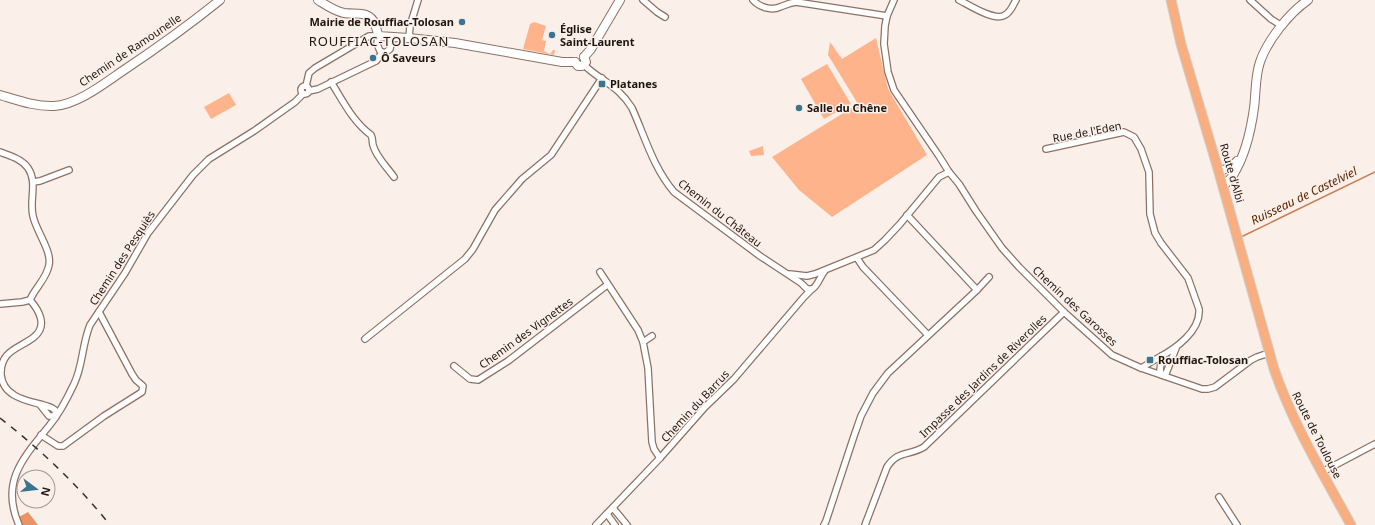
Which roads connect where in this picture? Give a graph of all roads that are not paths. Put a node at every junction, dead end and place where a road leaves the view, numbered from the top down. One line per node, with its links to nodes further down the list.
1 (220, 0): 26 (street, Chemin de Ramounelle)
2 (318, 0): 16 (street)
3 (418, 0): 18 (street)
4 (620, 0): 20 (street)
5 (643, 0): 14 (street)
6 (753, 0): 13 (street)
7 (894, 0): 13 (street, Chemin des Garosses)
8 (959, 0): 9 (street)
9 (1016, 0)
10 (1171, 0): 31 (main road, Route d'Albi)
11 (1250, 0): 15 (street)
12 (1308, 0): 15 (street)
13 (887, 16): 32 (street, Chemin des Garosses)
14 (665, 17)
15 (1282, 26): 29 (street)
16 (378, 36): 17 (street); 19 (street); 25 (street)
17 (392, 38): 18 (street); 19 (street)
18 (409, 38): 21 (street)
19 (382, 52): 24 (street)
20 (584, 57): 21 (street); 22 (street)
21 (574, 62): 22 (street)
22 (584, 66): 23 (street, Chemin du Château)
23 (602, 78): 40 (street, Chemin du Château); 55 (street)
24 (331, 82): 25 (street); 33 (street)
25 (308, 88): 51 (street, Chemin des Pesquiès)
26 (0, 95)
27 (1046, 149): 57 (street, Rue de l'Eden)
28 (0, 152): 34 (street)
29 (1242, 154): 31 (street); 35 (street)
30 (69, 170): 34 (street)
31 (1219, 170): 35 (main road, Route d'Albi)
32 (949, 172): 36 (street, Chemin du Château); 52 (street, Chemin des Garosses)
33 (394, 177)
34 (34, 182): 49 (street)
35 (1223, 186): 58 (main road, Route d'Albi)
36 (907, 216): 37 (street, Chemin du Château); 47 (street)
37 (857, 258): 39 (street, Chemin du Château); 53 (street)
38 (600, 272): 44 (street)
39 (824, 272): 41 (street, Chemin du Château); 43 (street)
40 (786, 273): 41 (street, Chemin du Château); 45 (street, Chemin du Château)
41 (809, 276): 43 (street); 45 (street)
42 (989, 277): 47 (street)
43 (817, 282): 46 (street)
44 (607, 285): 56 (street); 60 (street, Chemin des Vignettes)
45 (804, 286): 46 (street); 48 (street)
46 (812, 289): 48 (street, Chemin du Barrus)
47 (977, 290): 53 (street)
48 (804, 297): 66 (street, Chemin du Barrus)
49 (30, 300): 50 (street); 63 (street)
50 (0, 304)
51 (99, 312): 63 (street, Chemin des Pesquiès); 64 (street)
52 (1064, 312): 61 (street, Chemin des Garosses); 76 (street, Impasse des Jardins de Riverolles)
53 (928, 335): 75 (street)
54 (652, 336): 56 (street)
55 (365, 339)
56 (643, 342): 66 (street)
57 (1176, 348): 59 (street, Rue de l'Eden); 62 (street, Rue de l'Eden)
58 (1269, 353): 62 (street, Chemin des Garosses); 67 (main road, Route de Toulouse)
59 (1162, 356): 61 (street, Rue de l'Eden); 62 (street)
60 (454, 366)
61 (1141, 368): 62 (street, Chemin des Garosses)
62 (1164, 376)
63 (54, 414): 64 (street, Chemin des Pesquiès)
64 (41, 435): 71 (street, Chemin des Pesquiès)
65 (1375, 444): 67 (street)
66 (660, 458): 69 (street, Chemin du Barrus)
67 (1322, 472): 78 (main road, Route de Toulouse)
68 (1219, 497): 77 (street)
69 (613, 508): 70 (street, Chemin du Barrus); 74 (street)
70 (607, 514): 72 (street, Chemin du Barrus); 73 (street)
71 (19, 525)
72 (596, 525)
73 (615, 525)
74 (627, 525)
75 (824, 525)
76 (865, 525)
77 (1237, 525)
78 (1351, 525)

